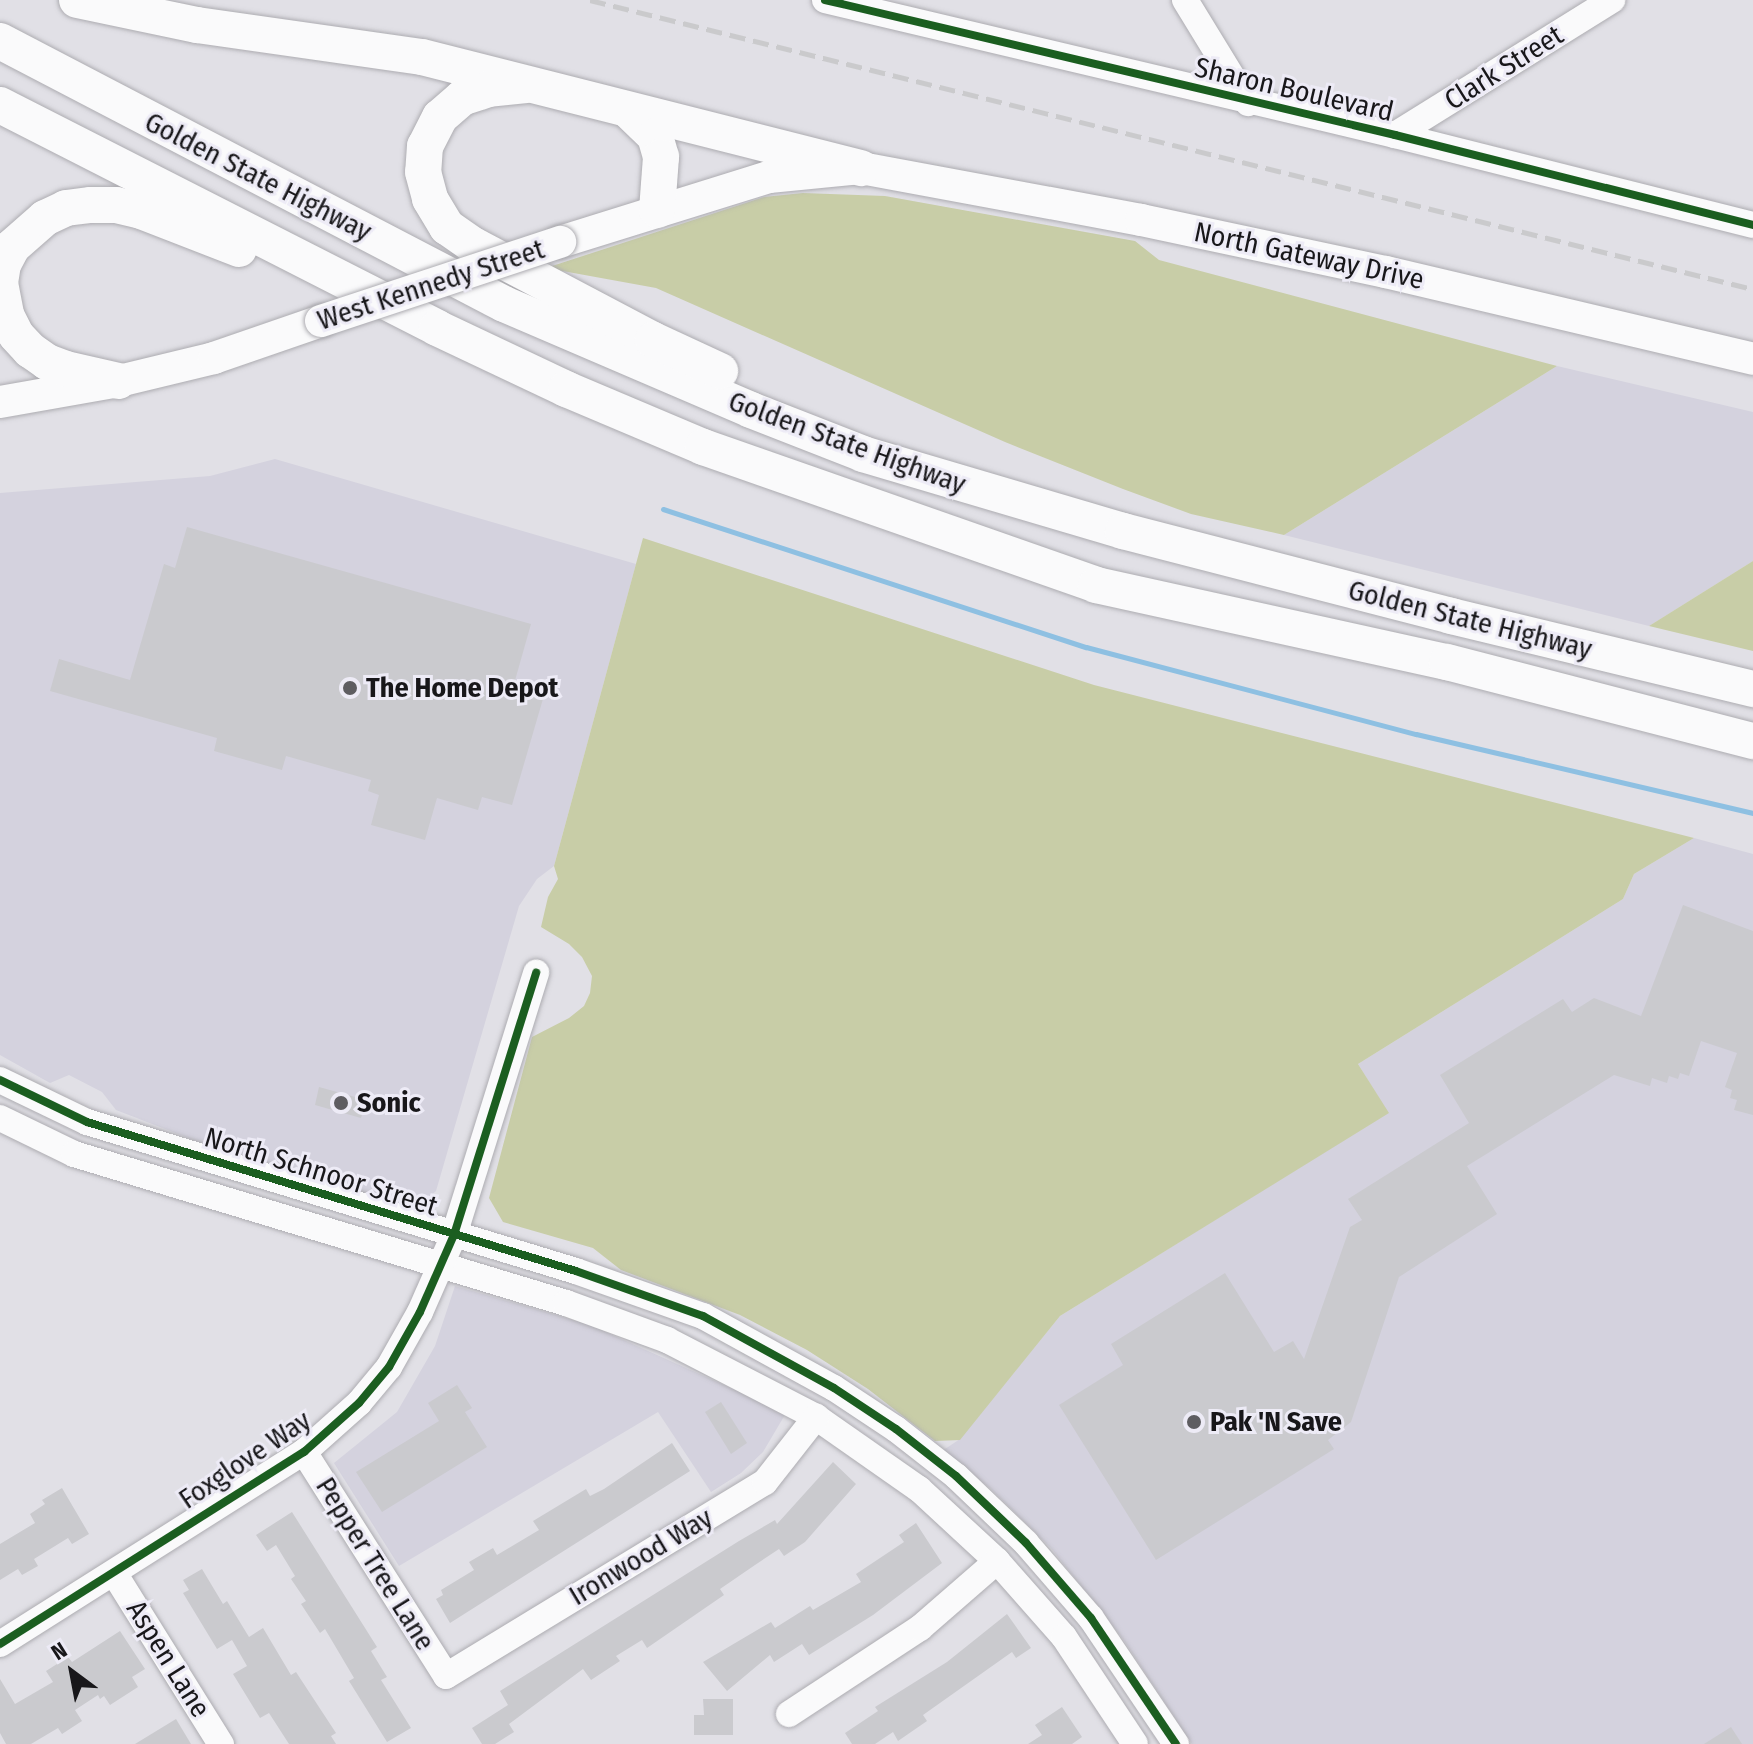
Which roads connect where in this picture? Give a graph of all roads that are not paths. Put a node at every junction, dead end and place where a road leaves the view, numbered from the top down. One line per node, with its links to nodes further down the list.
1 (77, 0): 6 (highway)
2 (825, 0): 7 (street, Sharon Boulevard)
3 (1185, 0): 7 (street)
4 (1612, 0): 10 (street, Clark Street)
5 (0, 41): 19 (highway, Golden State Highway)
6 (526, 85): 9 (highway); 19 (highway)
7 (1248, 103): 10 (street, Sharon Boulevard)
8 (0, 105): 15 (highway, Golden State Highway)
9 (629, 111): 11 (highway); 12 (highway)
10 (1395, 135): 13 (street, Sharon Boulevard)
11 (861, 168): 12 (main road, West Kennedy Street); 16 (main road, North Gateway Drive)
12 (657, 210): 17 (main road, West Kennedy Street, bridge)
13 (1753, 225)
14 (2, 267): 15 (highway); 17 (highway)
15 (437, 328): 21 (highway, Golden State Highway)
16 (1753, 359)
17 (119, 381): 18 (main road, West Kennedy Street)
18 (0, 402)
19 (983, 492): 20 (highway, Golden State Highway)
20 (1753, 689)
21 (1753, 741)
22 (536, 973): 27 (street, Foxglove Way)
23 (0, 1080): 26 (street, North Schnoor Street)
24 (0, 1118): 25 (street, North Schnoor Street)
25 (47, 1140): 26 (street); 28 (street, North Schnoor Street)
26 (172, 1148): 27 (street, North Schnoor Street)
27 (454, 1235): 28 (street, Foxglove Way); 36 (street, North Schnoor Street)
28 (441, 1267): 29 (street, North Schnoor Street); 30 (street, Foxglove Way)
29 (816, 1417): 31 (street, North Schnoor Street); 34 (street, Ironwood Way)
30 (304, 1452): 32 (street, Foxglove Way); 34 (street, Pepper Tree Lane)
31 (997, 1561): 35 (street); 38 (street, North Schnoor Street)
32 (114, 1573): 33 (street, Foxglove Way); 37 (street, Aspen Lane)
33 (0, 1644)
34 (446, 1676)
35 (789, 1714)
36 (1168, 1742)
37 (221, 1744)
38 (1135, 1744)

